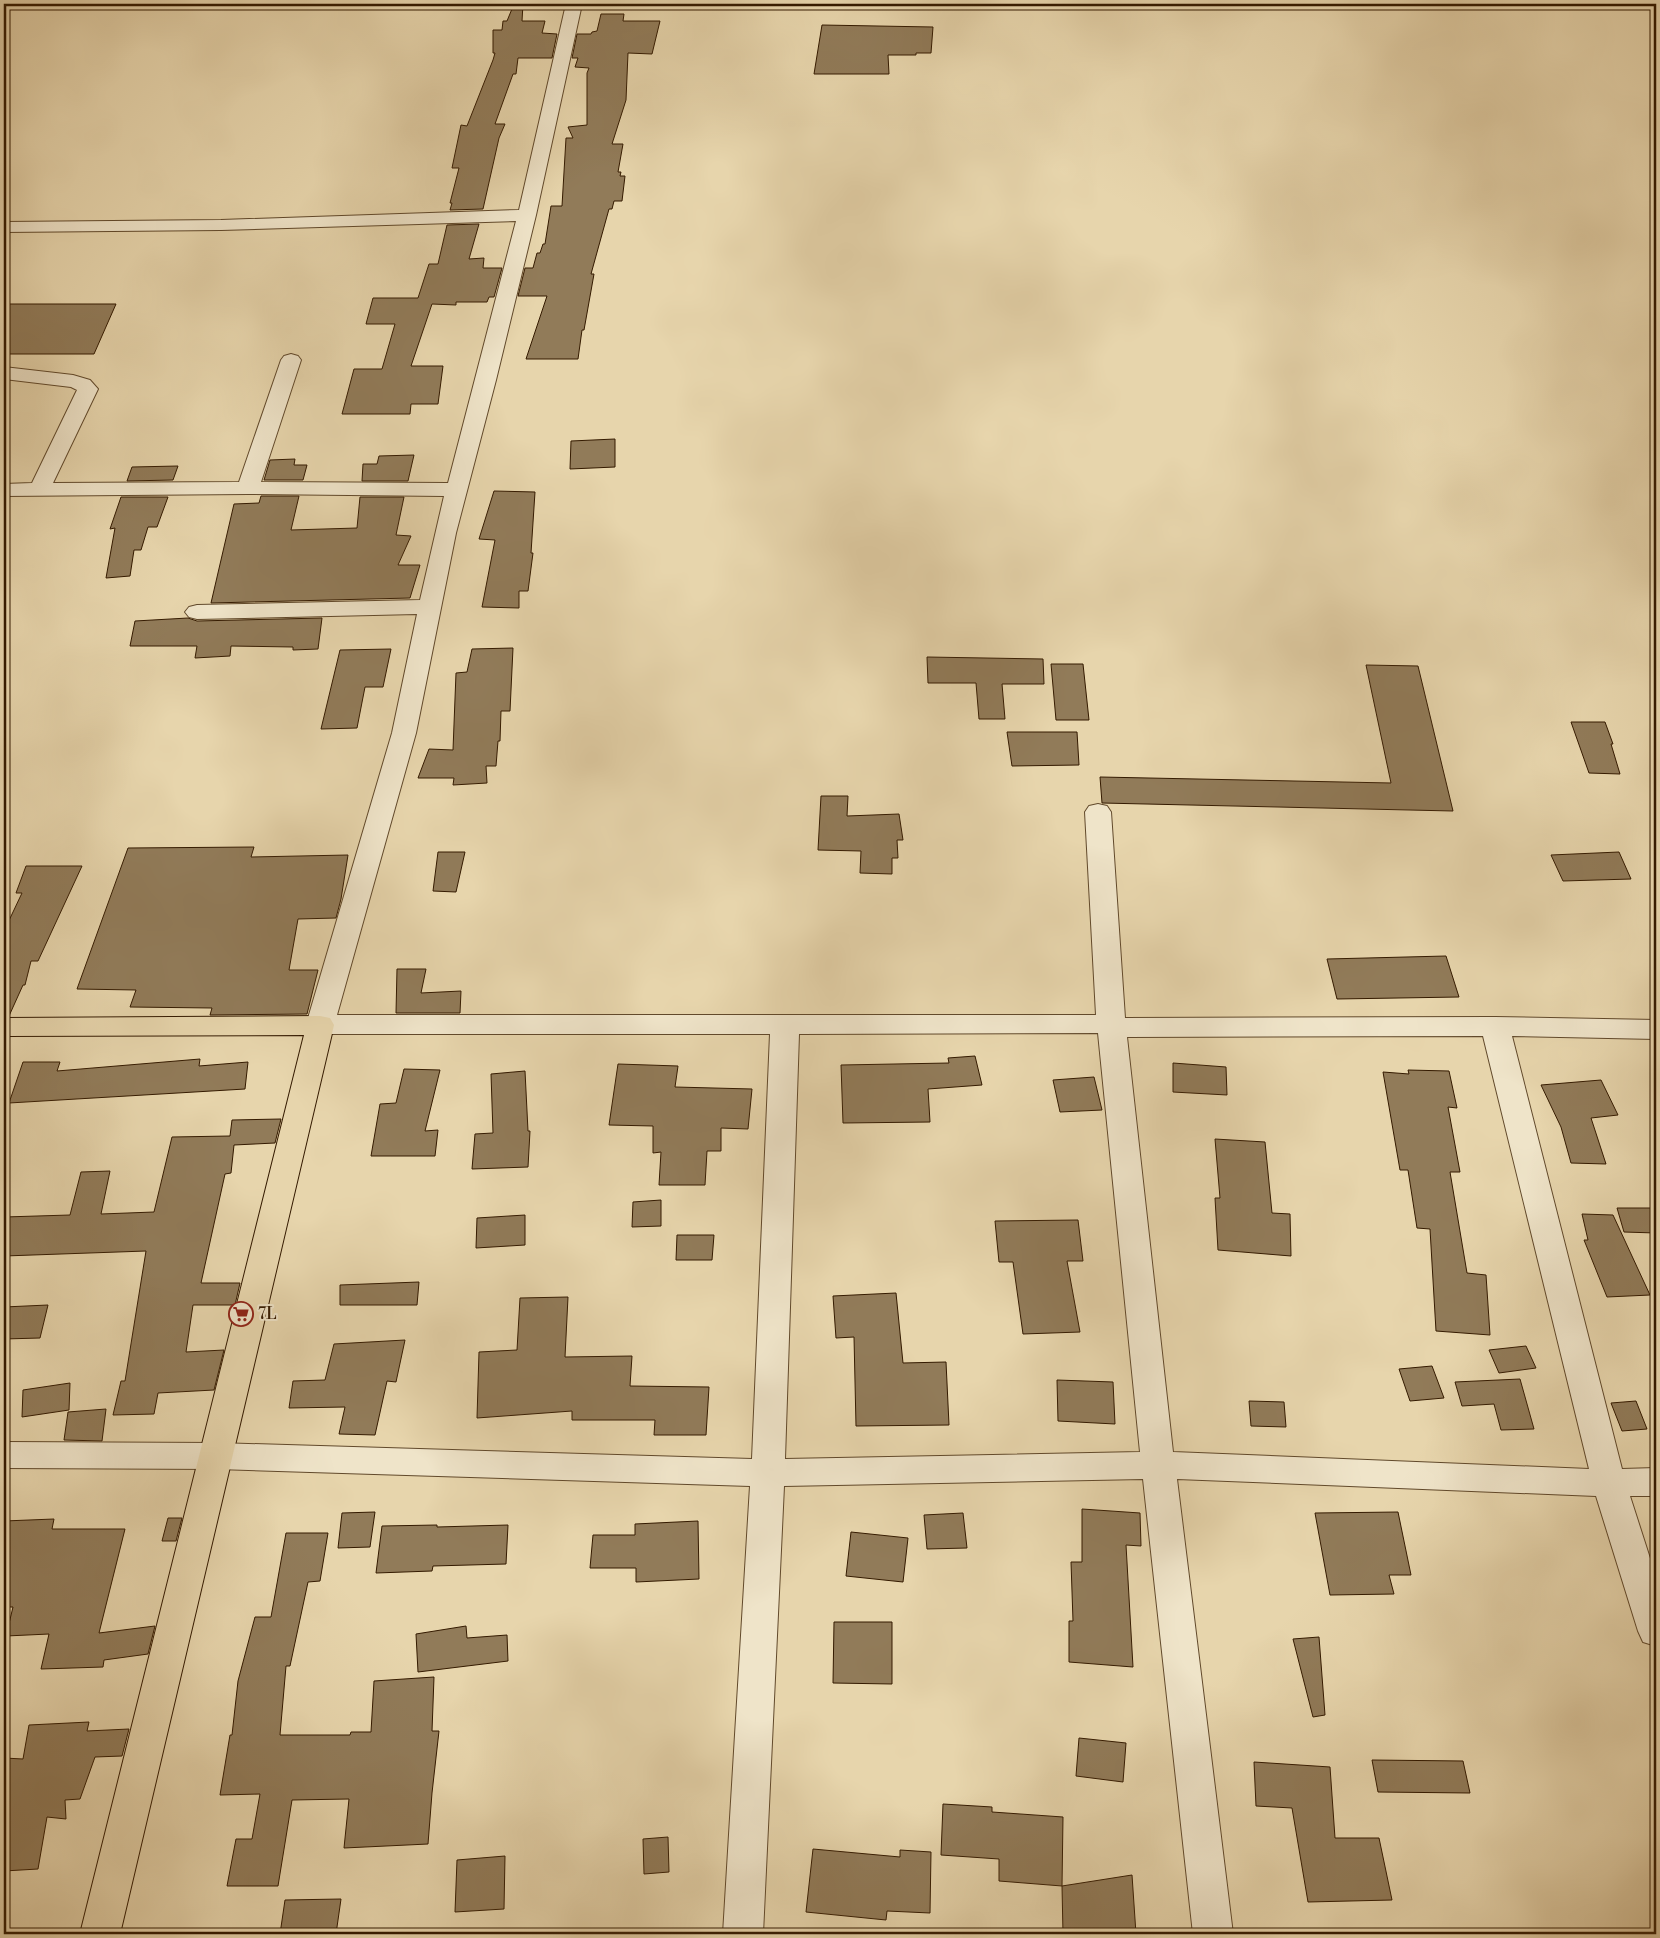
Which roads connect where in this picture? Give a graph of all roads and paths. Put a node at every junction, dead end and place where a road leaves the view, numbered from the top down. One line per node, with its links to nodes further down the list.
1 (574, 4): 2 (street)
2 (527, 215): 3 (street); 9 (street)
3 (4, 227)
4 (291, 360): 6 (street)
5 (4, 373): 8 (street)
6 (248, 488): 8 (street); 9 (street)
7 (4, 490): 8 (street)
8 (38, 490)
9 (455, 490): 10 (street)
10 (430, 607): 11 (street); 14 (street)
11 (197, 612)
12 (1098, 812): 15 (street)
13 (785, 1024): 14 (street); 15 (street); 22 (street)
14 (320, 1025): 17 (main road); 20 (main road)
15 (1112, 1026): 16 (street); 21 (street)
16 (1495, 1026): 18 (street); 24 (street)
17 (4, 1027)
18 (1656, 1029)
19 (4, 1455): 20 (street)
20 (217, 1456): 22 (street); 26 (main road)
21 (1158, 1464): 22 (street); 24 (street); 28 (street)
22 (768, 1473): 27 (street)
23 (1656, 1482): 24 (street)
24 (1609, 1483): 25 (street)
25 (1656, 1631)
26 (100, 1934)
27 (743, 1934)
28 (1213, 1934)

